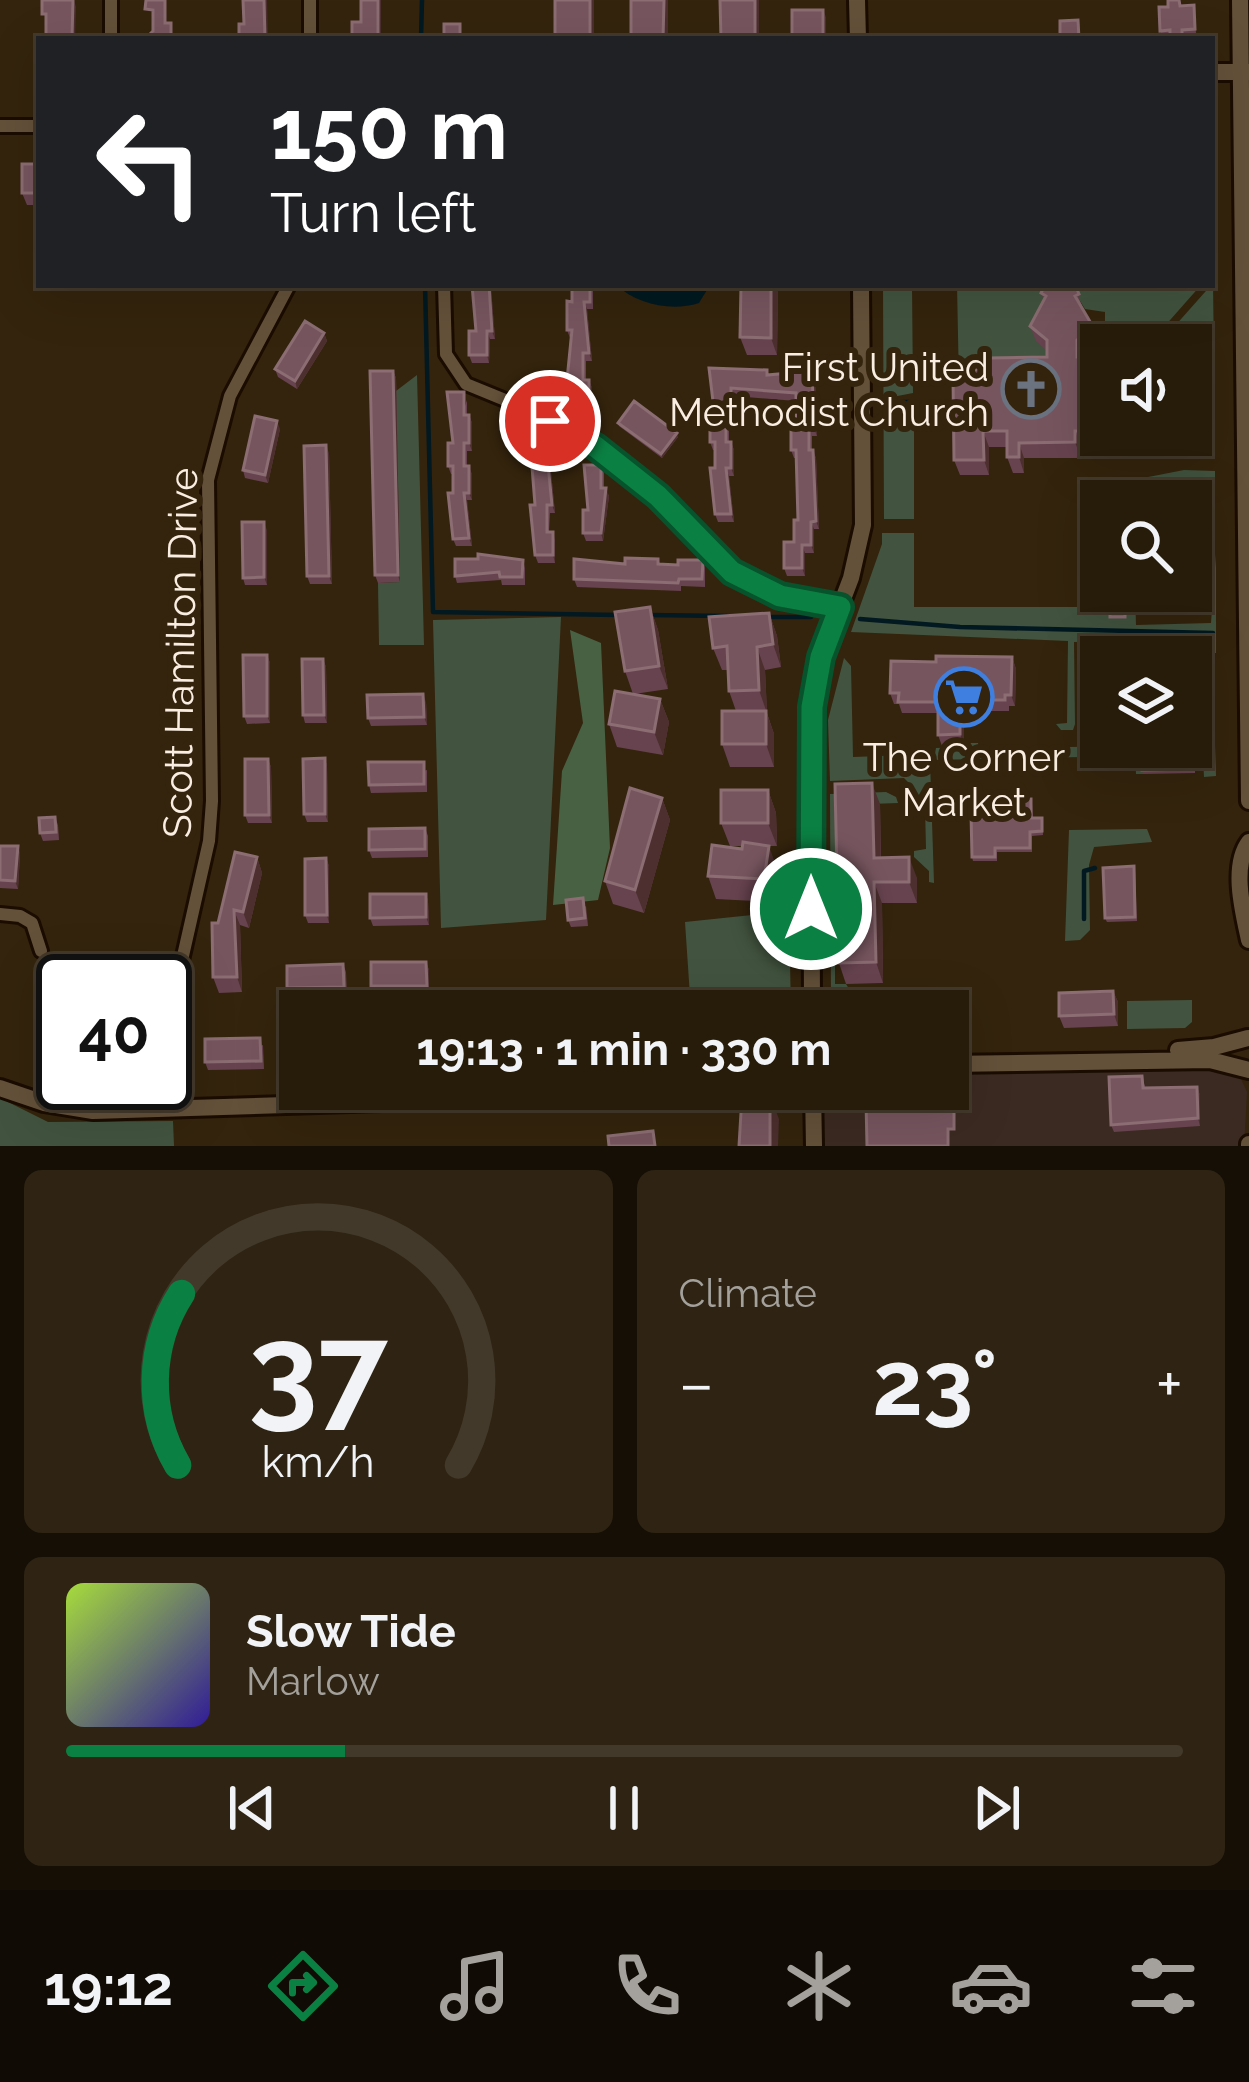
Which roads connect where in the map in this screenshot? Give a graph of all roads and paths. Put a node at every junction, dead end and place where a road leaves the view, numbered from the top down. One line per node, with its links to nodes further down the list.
1 (111, 0): 5 (street)
2 (310, 0): 6 (street)
3 (857, 0): 7 (main road)
4 (1240, 0): 8 (main road)
5 (111, 36)
6 (310, 36)
7 (858, 36)
8 (1245, 72): 15 (main road)
9 (0, 126): 10 (street)
10 (36, 126)
11 (287, 288): 20 (street, Scott Hamilton Drive)
12 (444, 288): 14 (street)
13 (861, 288): 14 (main road)
14 (840, 607): 21 (main road)
15 (1249, 802)
16 (1249, 842): 18 (main road)
17 (0, 914): 19 (street)
18 (1249, 940)
19 (41, 951)
20 (183, 954)
21 (812, 990)
22 (1248, 1037): 23 (main road); 25 (main road)
23 (1115, 1059): 24 (main road); 25 (main road)
24 (969, 1063)
25 (1249, 1070)
26 (0, 1088): 27 (main road)
27 (36, 1100)
28 (279, 1104): 29 (main road)
29 (192, 1106)
30 (814, 1110): 31 (main road)
31 (814, 1146)

